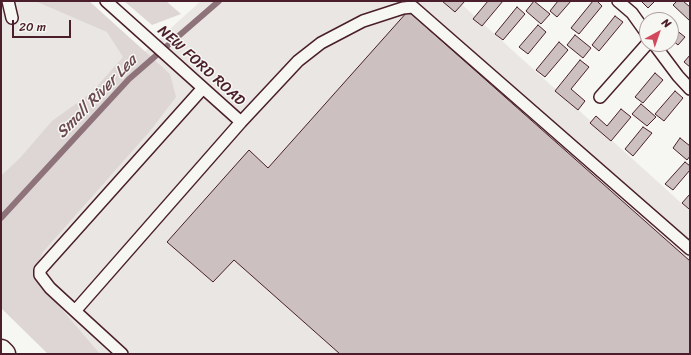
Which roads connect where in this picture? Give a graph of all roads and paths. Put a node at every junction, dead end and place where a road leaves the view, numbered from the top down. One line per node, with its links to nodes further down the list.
1 (8, 1): 4 (lane)
2 (106, 1): 8 (lane, NEW FORD ROAD)
3 (618, 1): 5 (lane)
4 (12, 18)
5 (639, 23)
6 (640, 52): 10 (lane)
7 (660, 52): 9 (lane)
8 (203, 88): 11 (lane, NEW FORD ROAD); 13 (lane)
9 (690, 89)
10 (600, 97)
11 (241, 122): 12 (lane); 13 (lane)
12 (690, 249)
13 (75, 311): 16 (lane)
14 (1, 352): 15 (highway)
15 (4, 354)
16 (122, 354)

